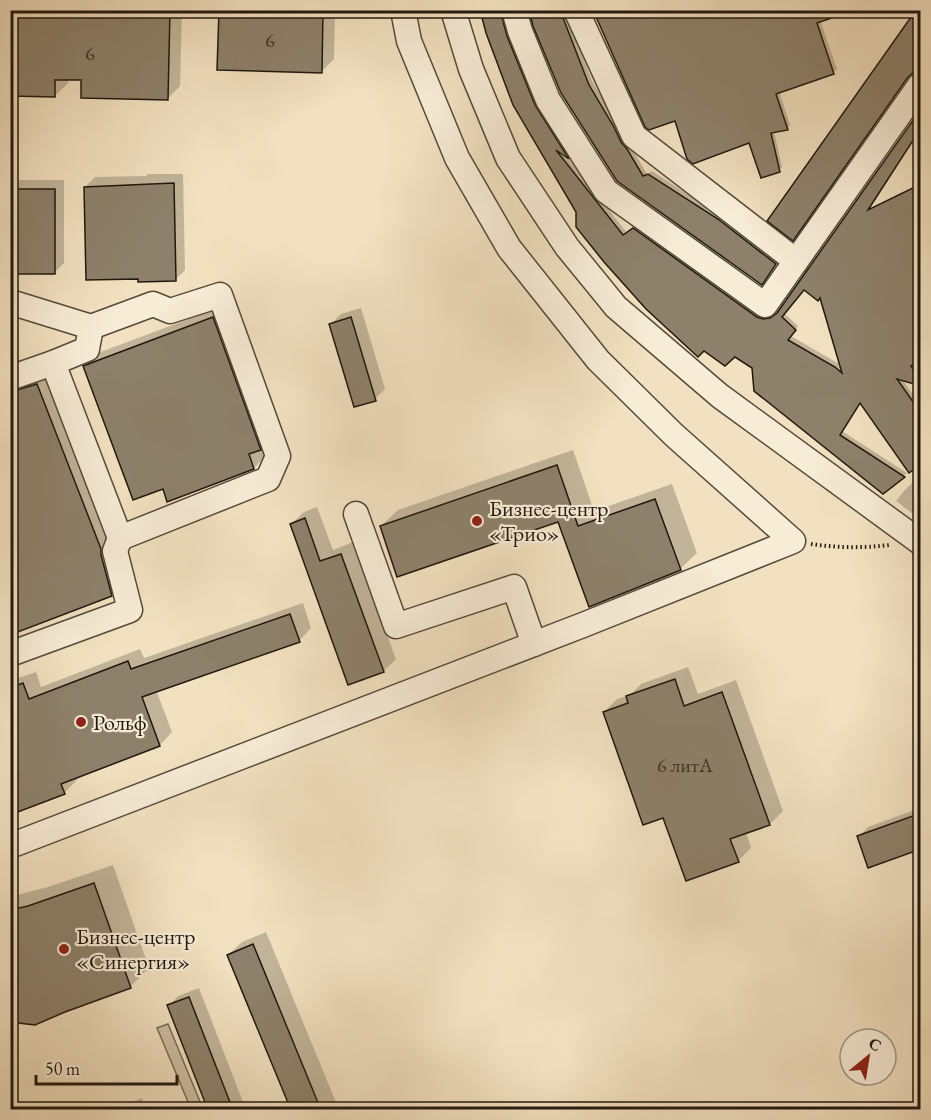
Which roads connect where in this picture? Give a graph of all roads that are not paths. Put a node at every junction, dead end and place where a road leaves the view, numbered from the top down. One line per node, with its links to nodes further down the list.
1 (402, 10): 14 (street)
2 (453, 10): 13 (street)
3 (514, 10): 6 (street)
4 (576, 10): 6 (street)
5 (921, 85): 6 (street)
6 (796, 261)
7 (10, 302): 8 (street)
8 (91, 327): 9 (street); 12 (street)
9 (53, 363): 10 (street); 12 (street)
10 (10, 378)
11 (356, 514): 14 (street)
12 (120, 537): 15 (street)
13 (918, 540)
14 (534, 644): 16 (street)
15 (10, 654)
16 (10, 846)

